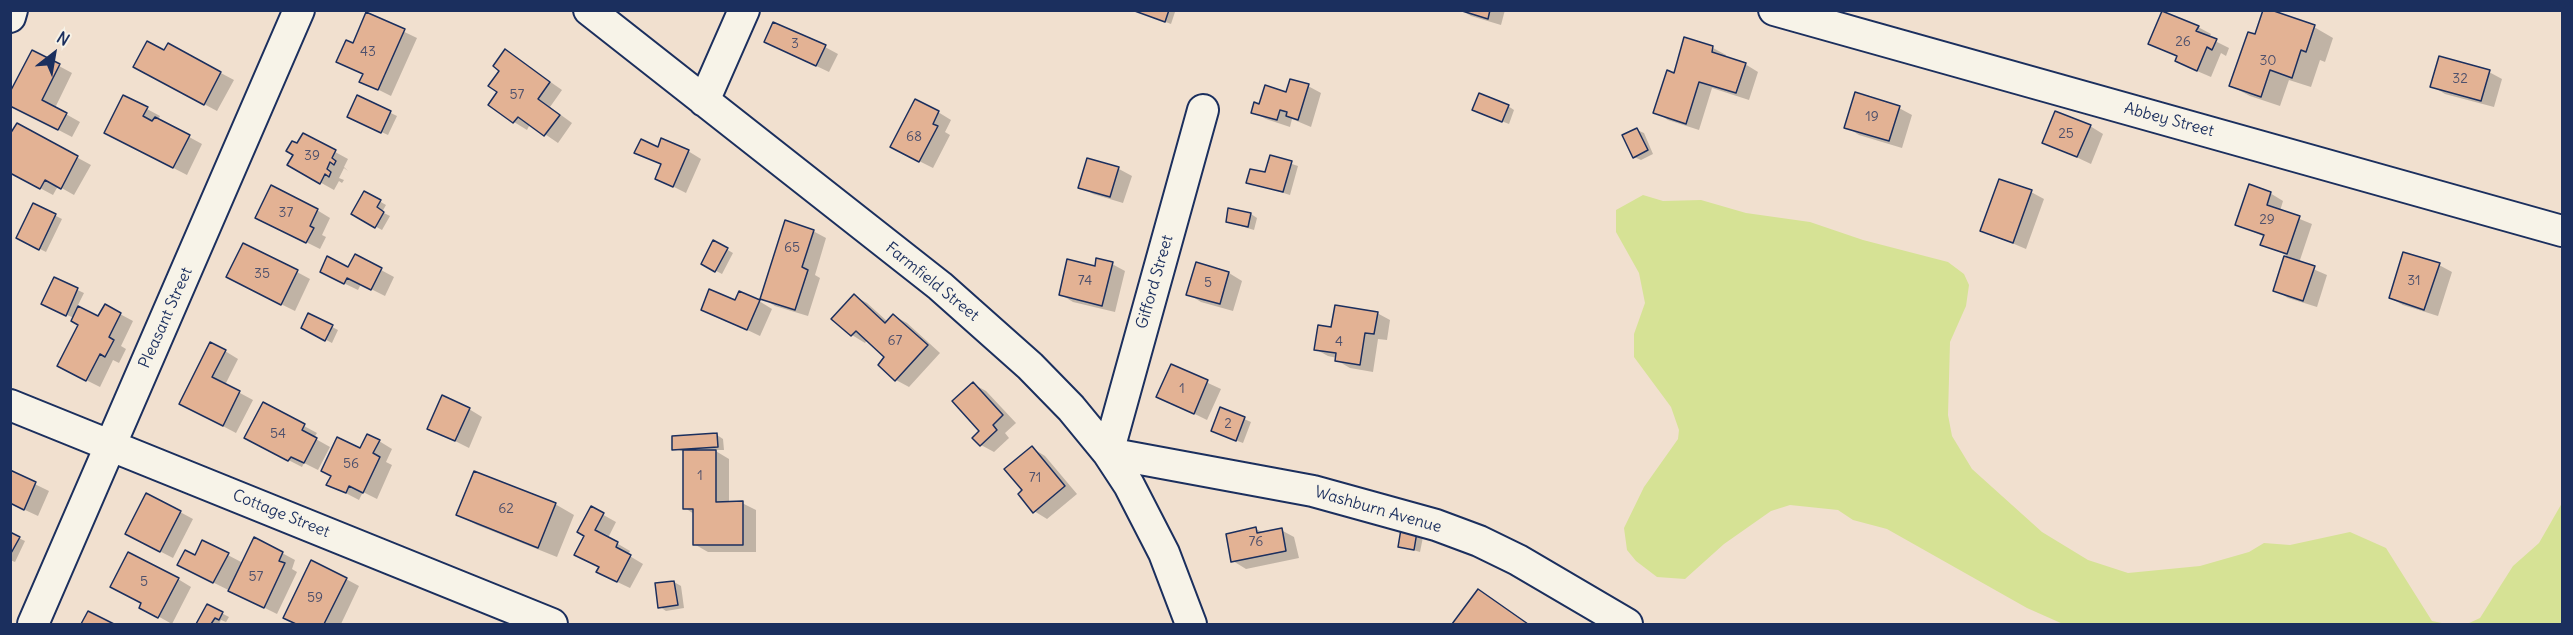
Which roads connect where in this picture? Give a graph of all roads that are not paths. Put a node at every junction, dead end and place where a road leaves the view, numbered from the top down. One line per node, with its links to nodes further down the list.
1 (12, 10): 6 (street)
2 (299, 10): 11 (street, Pleasant Street)
3 (589, 10): 7 (street, Farmfield Street)
4 (744, 10): 7 (street)
5 (1774, 10): 9 (street, Abbey Street)
6 (10, 17)
7 (704, 101): 12 (street, Farmfield Street)
8 (1203, 110): 12 (street, Gifford Street)
9 (2562, 231)
10 (10, 405): 11 (street, Cottage Street)
11 (111, 445): 13 (street, Pleasant Street); 14 (street, Cottage Street)
12 (1108, 453): 15 (street, Farmfield Street); 16 (street, Washburn Avenue)
13 (33, 624)
14 (552, 624)
15 (1191, 624)
16 (1627, 624)

